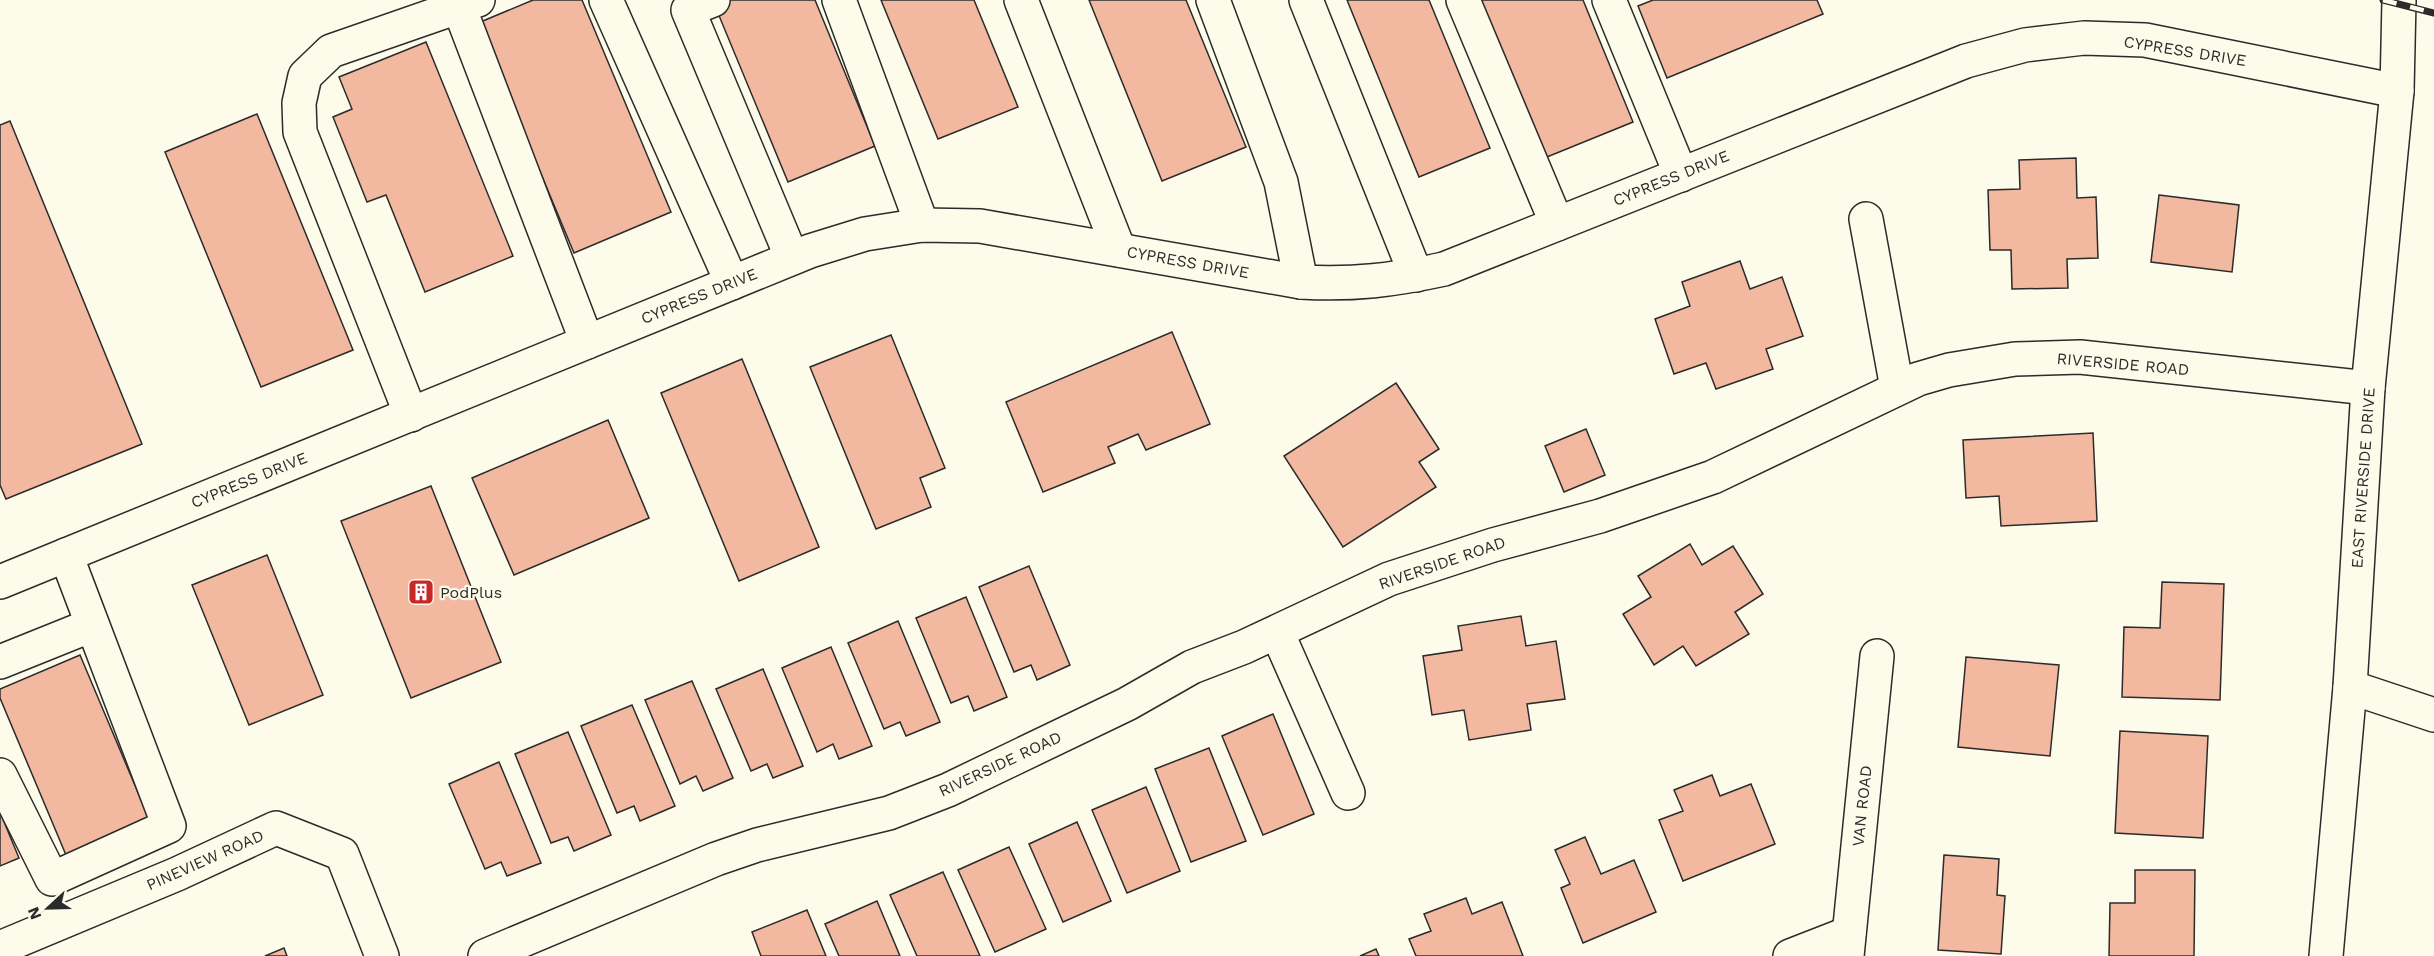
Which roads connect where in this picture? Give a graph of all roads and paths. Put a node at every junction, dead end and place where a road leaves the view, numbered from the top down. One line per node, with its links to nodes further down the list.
1 (606, 0): 20 (street)
2 (713, 0): 17 (street)
3 (839, 0): 15 (street)
4 (1021, 0): 16 (street)
5 (1213, 0): 19 (street)
6 (1306, 0): 18 (street)
7 (1463, 0): 14 (street)
8 (1609, 0): 12 (street)
9 (2399, 0): 11 (street, EAST RIVERSIDE DRIVE)
10 (469, 3): 21 (street); 24 (street)
11 (2397, 91): 12 (street, CYPRESS DRIVE); 23 (street, EAST RIVERSIDE DRIVE)
12 (1681, 175): 14 (street, CYPRESS DRIVE)
13 (1866, 219): 22 (street)
14 (1557, 224): 18 (street, CYPRESS DRIVE)
15 (922, 225): 16 (street, CYPRESS DRIVE); 17 (street, CYPRESS DRIVE)
16 (1119, 250): 19 (street, CYPRESS DRIVE)
17 (792, 258): 20 (street, CYPRESS DRIVE)
18 (1416, 275): 19 (street, CYPRESS DRIVE)
19 (1301, 282)
20 (732, 284): 21 (street, CYPRESS DRIVE)
21 (587, 342): 24 (street, CYPRESS DRIVE)
22 (1897, 388): 23 (street, RIVERSIDE ROAD); 28 (street, RIVERSIDE ROAD)
23 (2368, 388): 31 (street, EAST RIVERSIDE DRIVE)
24 (411, 414): 25 (street, CYPRESS DRIVE)
25 (66, 555): 26 (street, CYPRESS DRIVE); 27 (street)
26 (0, 582)
27 (92, 625): 30 (street); 33 (street)
28 (1277, 632): 34 (street); 38 (street, RIVERSIDE ROAD)
29 (1877, 656): 35 (street, VAN ROAD)
30 (0, 662)
31 (2350, 687): 32 (street); 40 (street, EAST RIVERSIDE DRIVE)
32 (2434, 716)
33 (0, 775)
34 (1348, 793)
35 (1848, 944): 39 (street)
36 (0, 948): 37 (street, PINEVIEW ROAD)
37 (382, 956)
38 (485, 956)
39 (1790, 956)
40 (2326, 956)

